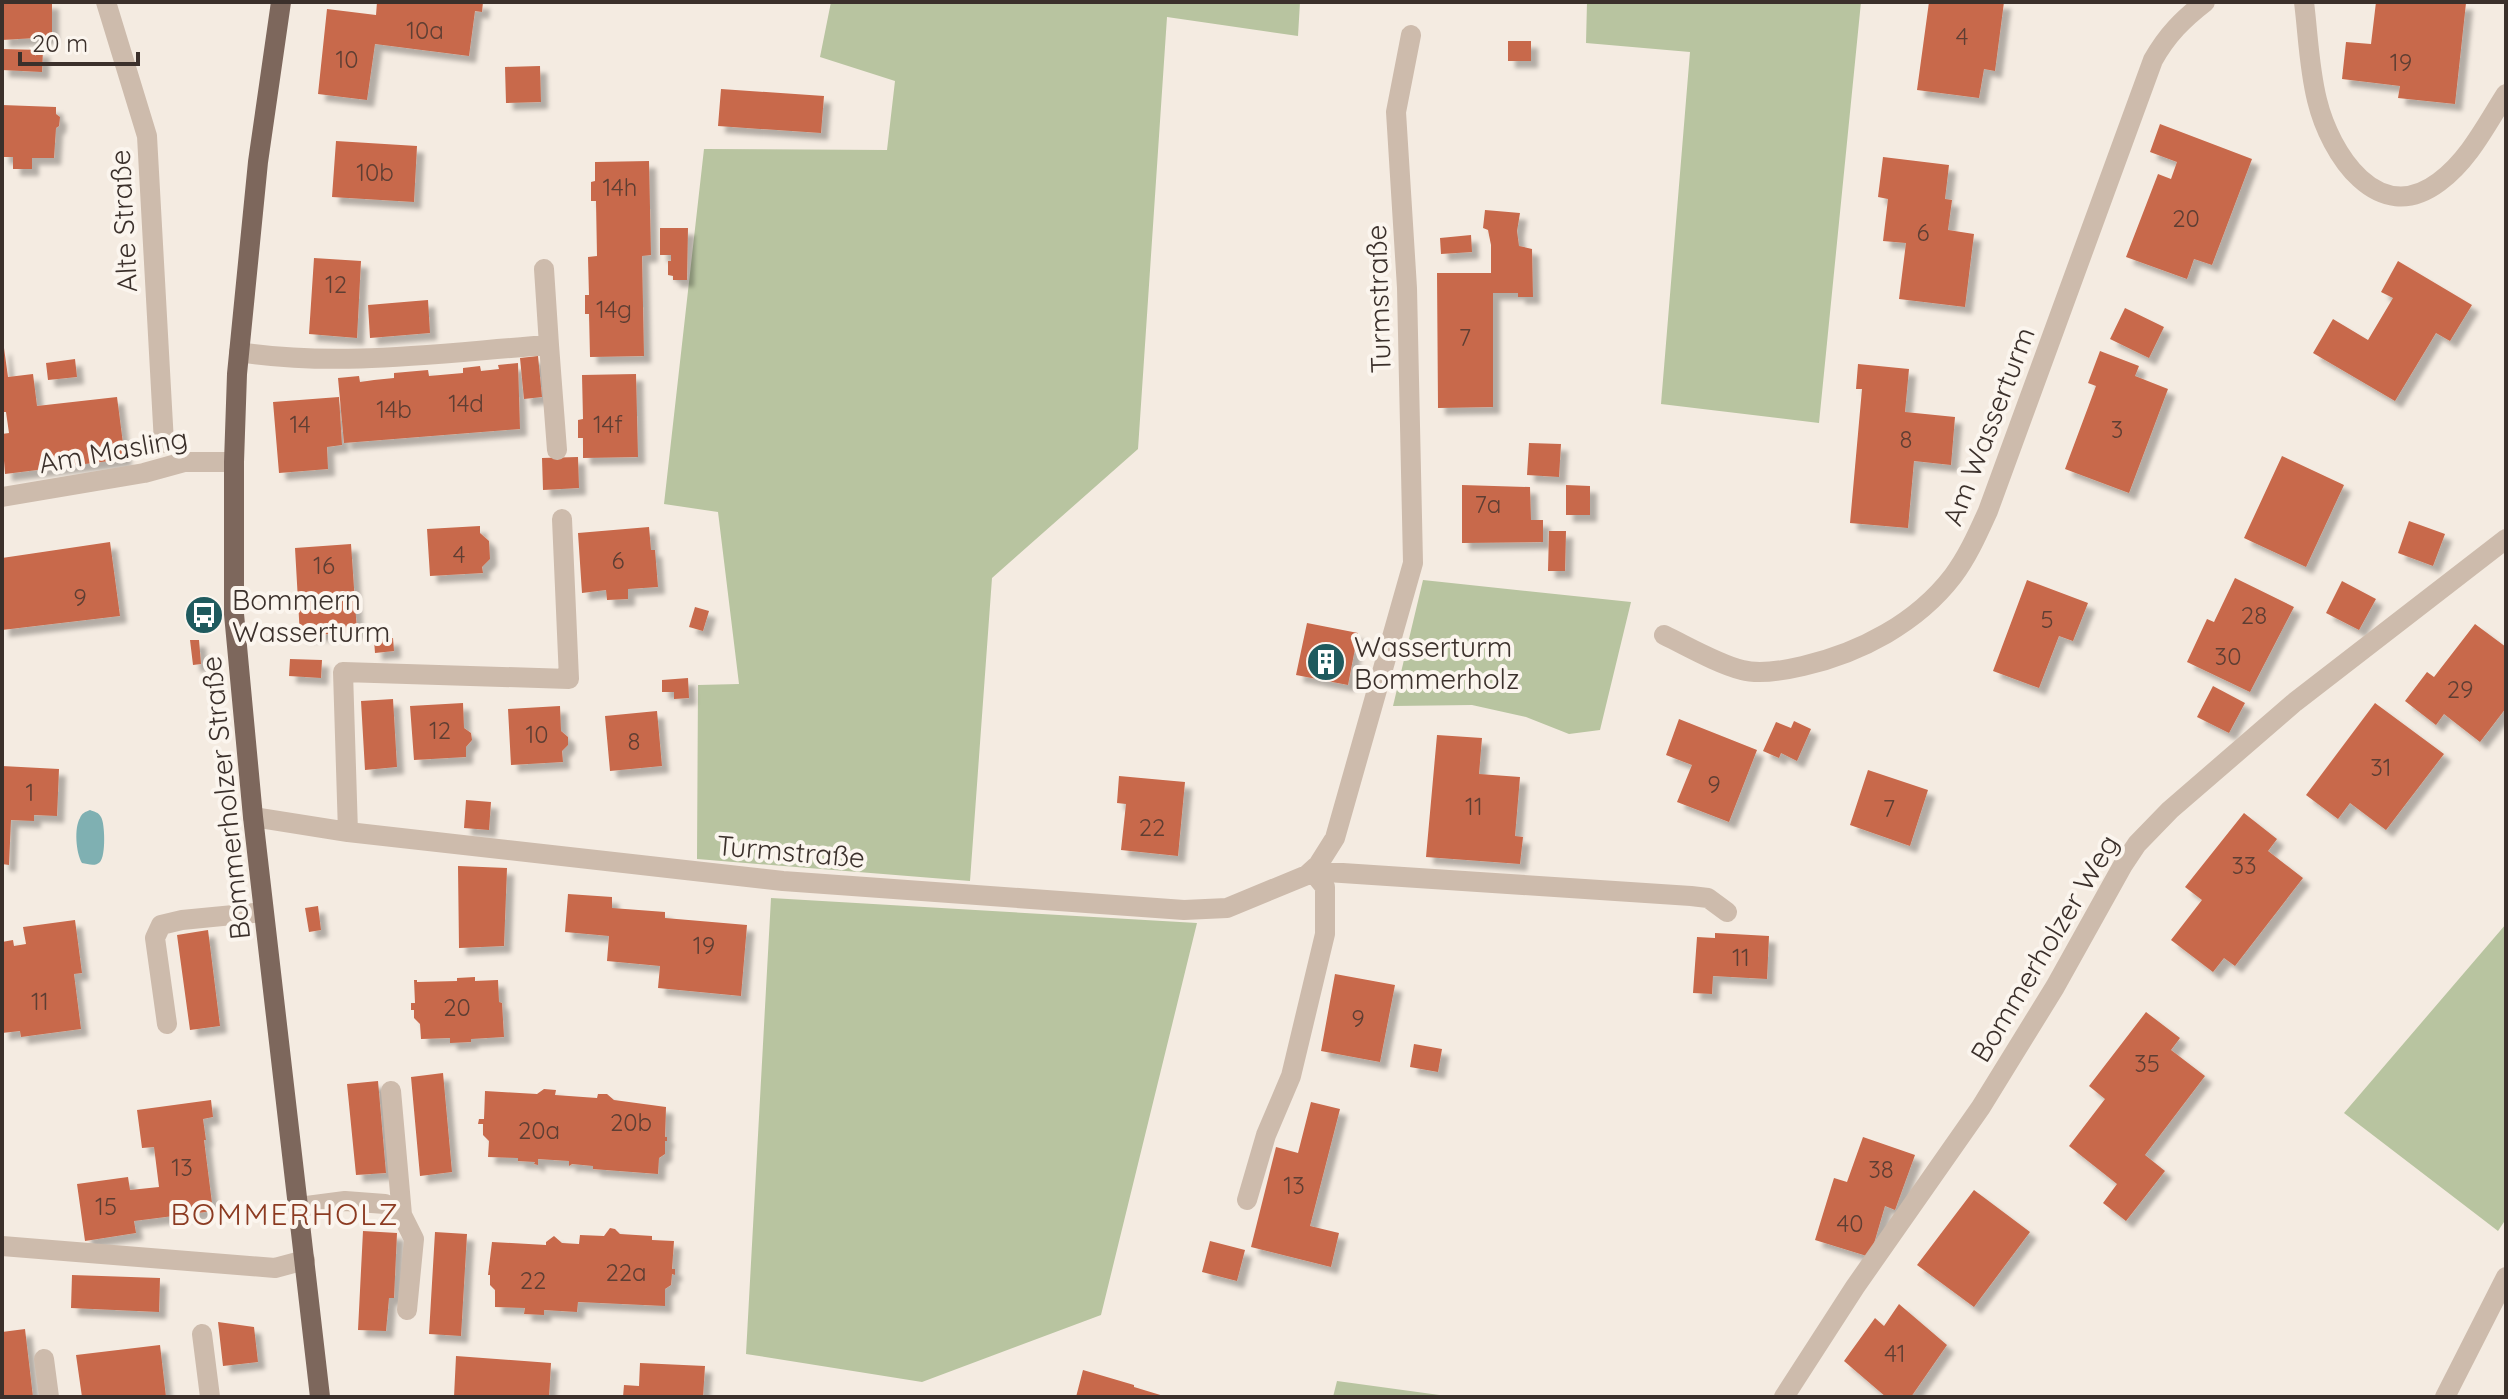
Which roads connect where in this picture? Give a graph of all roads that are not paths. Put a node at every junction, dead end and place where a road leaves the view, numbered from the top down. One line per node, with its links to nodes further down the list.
1 (106, 2): 10 (street, Alte Straße)
2 (281, 2): 9 (main road, Bommerholzer Straße)
3 (2205, 2): 16 (street, Am Wasserturm)
4 (2304, 2): 6 (street)
5 (1411, 35): 19 (street, Turmstraße)
6 (2506, 94)
7 (544, 269): 8 (street)
8 (549, 345): 9 (street); 11 (street)
9 (239, 352): 12 (main road, Bommerholzer Straße)
10 (164, 443)
11 (557, 450)
12 (234, 462): 13 (street, Am Masling); 17 (main road, Bommerholzer Straße)
13 (2, 497)
14 (562, 519): 18 (street)
15 (2506, 539): 36 (street, Bommerholzer Weg)
16 (1664, 635)
17 (253, 817): 18 (street, Turmstraße); 20 (main road, Bommerholzer Straße)
18 (348, 832): 19 (street, Turmstraße)
19 (1315, 868): 21 (street); 24 (street)
20 (263, 912): 22 (street); 25 (main road, Bommerholzer Straße)
21 (1727, 912)
22 (167, 1024)
23 (391, 1091): 26 (street)
24 (1247, 1200)
25 (299, 1207): 26 (street); 28 (main road, Bommerholzer Straße)
26 (402, 1215): 30 (street)
27 (2, 1246): 28 (street)
28 (305, 1260): 35 (main road, Bommerholzer Straße)
29 (2506, 1277): 37 (street)
30 (407, 1310)
31 (202, 1334): 34 (street)
32 (44, 1359): 33 (street)
33 (49, 1397)
34 (210, 1397)
35 (320, 1397)
36 (1784, 1397)
37 (2445, 1397)

